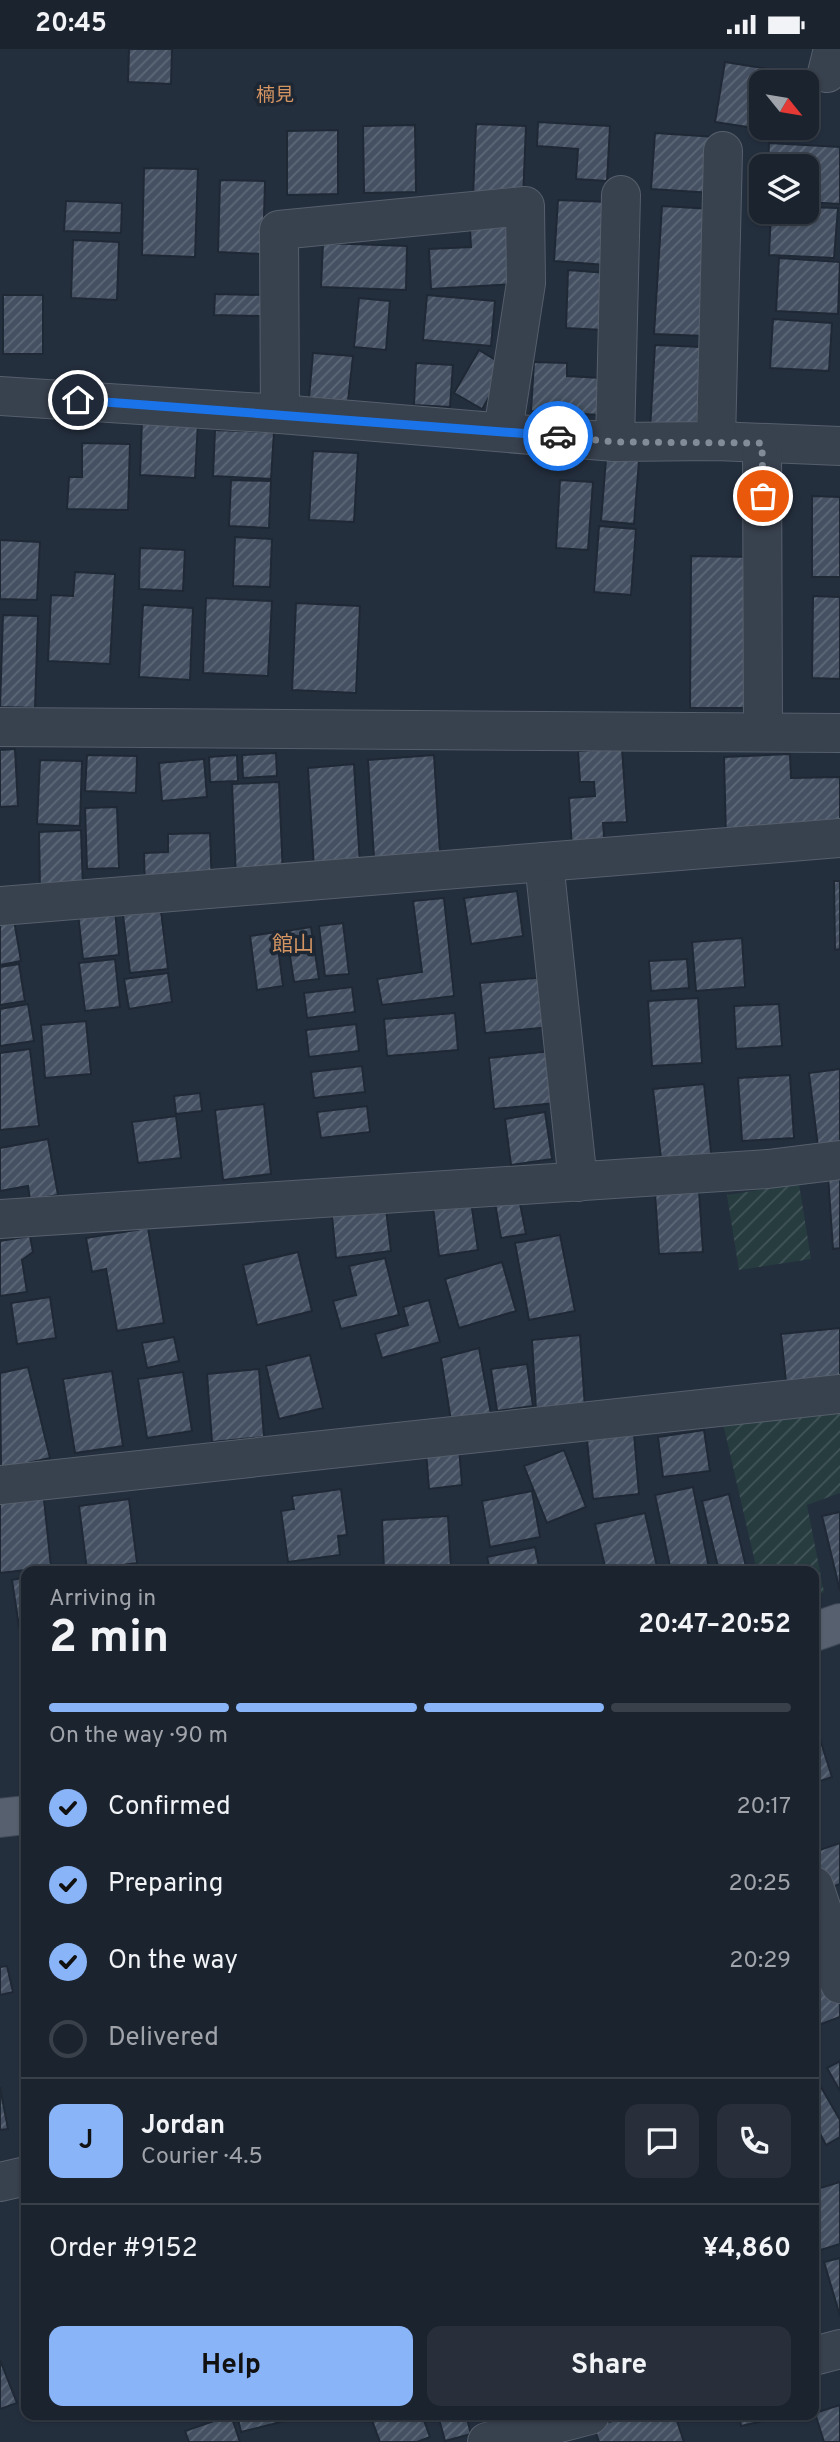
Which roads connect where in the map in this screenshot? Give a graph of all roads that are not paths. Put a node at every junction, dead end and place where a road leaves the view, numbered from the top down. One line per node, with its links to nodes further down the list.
1 (723, 151): 6 (street)
2 (621, 195): 7 (street)
3 (0, 396): 4 (street)
4 (280, 414): 5 (street); 5 (street)
5 (503, 431): 7 (street)
6 (716, 441): 7 (street); 8 (street)
7 (615, 442)
8 (762, 443): 9 (street); 11 (street)
9 (840, 446)
10 (0, 727): 11 (street)
11 (763, 732): 12 (street)
12 (840, 733)
13 (840, 838): 14 (street)
14 (544, 862): 15 (street); 17 (street)
15 (0, 906)
16 (840, 1160): 17 (street)
17 (578, 1181): 18 (street)
18 (0, 1219)
19 (840, 1394): 20 (street)
20 (0, 1485)
21 (840, 1623): 22 (main road)
22 (819, 1630)
23 (21, 1816): 24 (main road)
24 (0, 1818)
25 (819, 1907): 26 (street)
26 (826, 1936): 27 (street)
27 (840, 1984)
28 (21, 2177): 29 (street)
29 (0, 2182)
30 (840, 2349): 31 (street)
31 (819, 2355)
32 (571, 2420): 33 (street)
33 (487, 2442)

